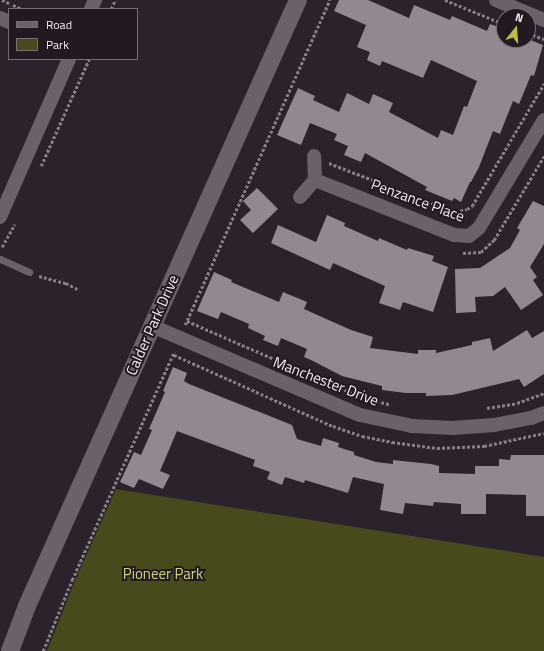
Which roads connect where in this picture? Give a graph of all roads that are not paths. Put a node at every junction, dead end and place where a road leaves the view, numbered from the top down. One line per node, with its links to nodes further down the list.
1 (298, 0): 12 (street, Calder Park Drive)
2 (496, 0): 3 (street)
3 (544, 20)
4 (69, 60): 9 (street)
5 (544, 120): 7 (street, Penzance Place)
6 (314, 156): 7 (street)
7 (315, 180): 8 (street)
8 (300, 197)
9 (0, 217)
10 (0, 259): 11 (lane)
11 (29, 272)
12 (152, 326): 13 (street, Manchester Drive); 14 (street, Calder Park Drive)
13 (544, 413)
14 (10, 651)

